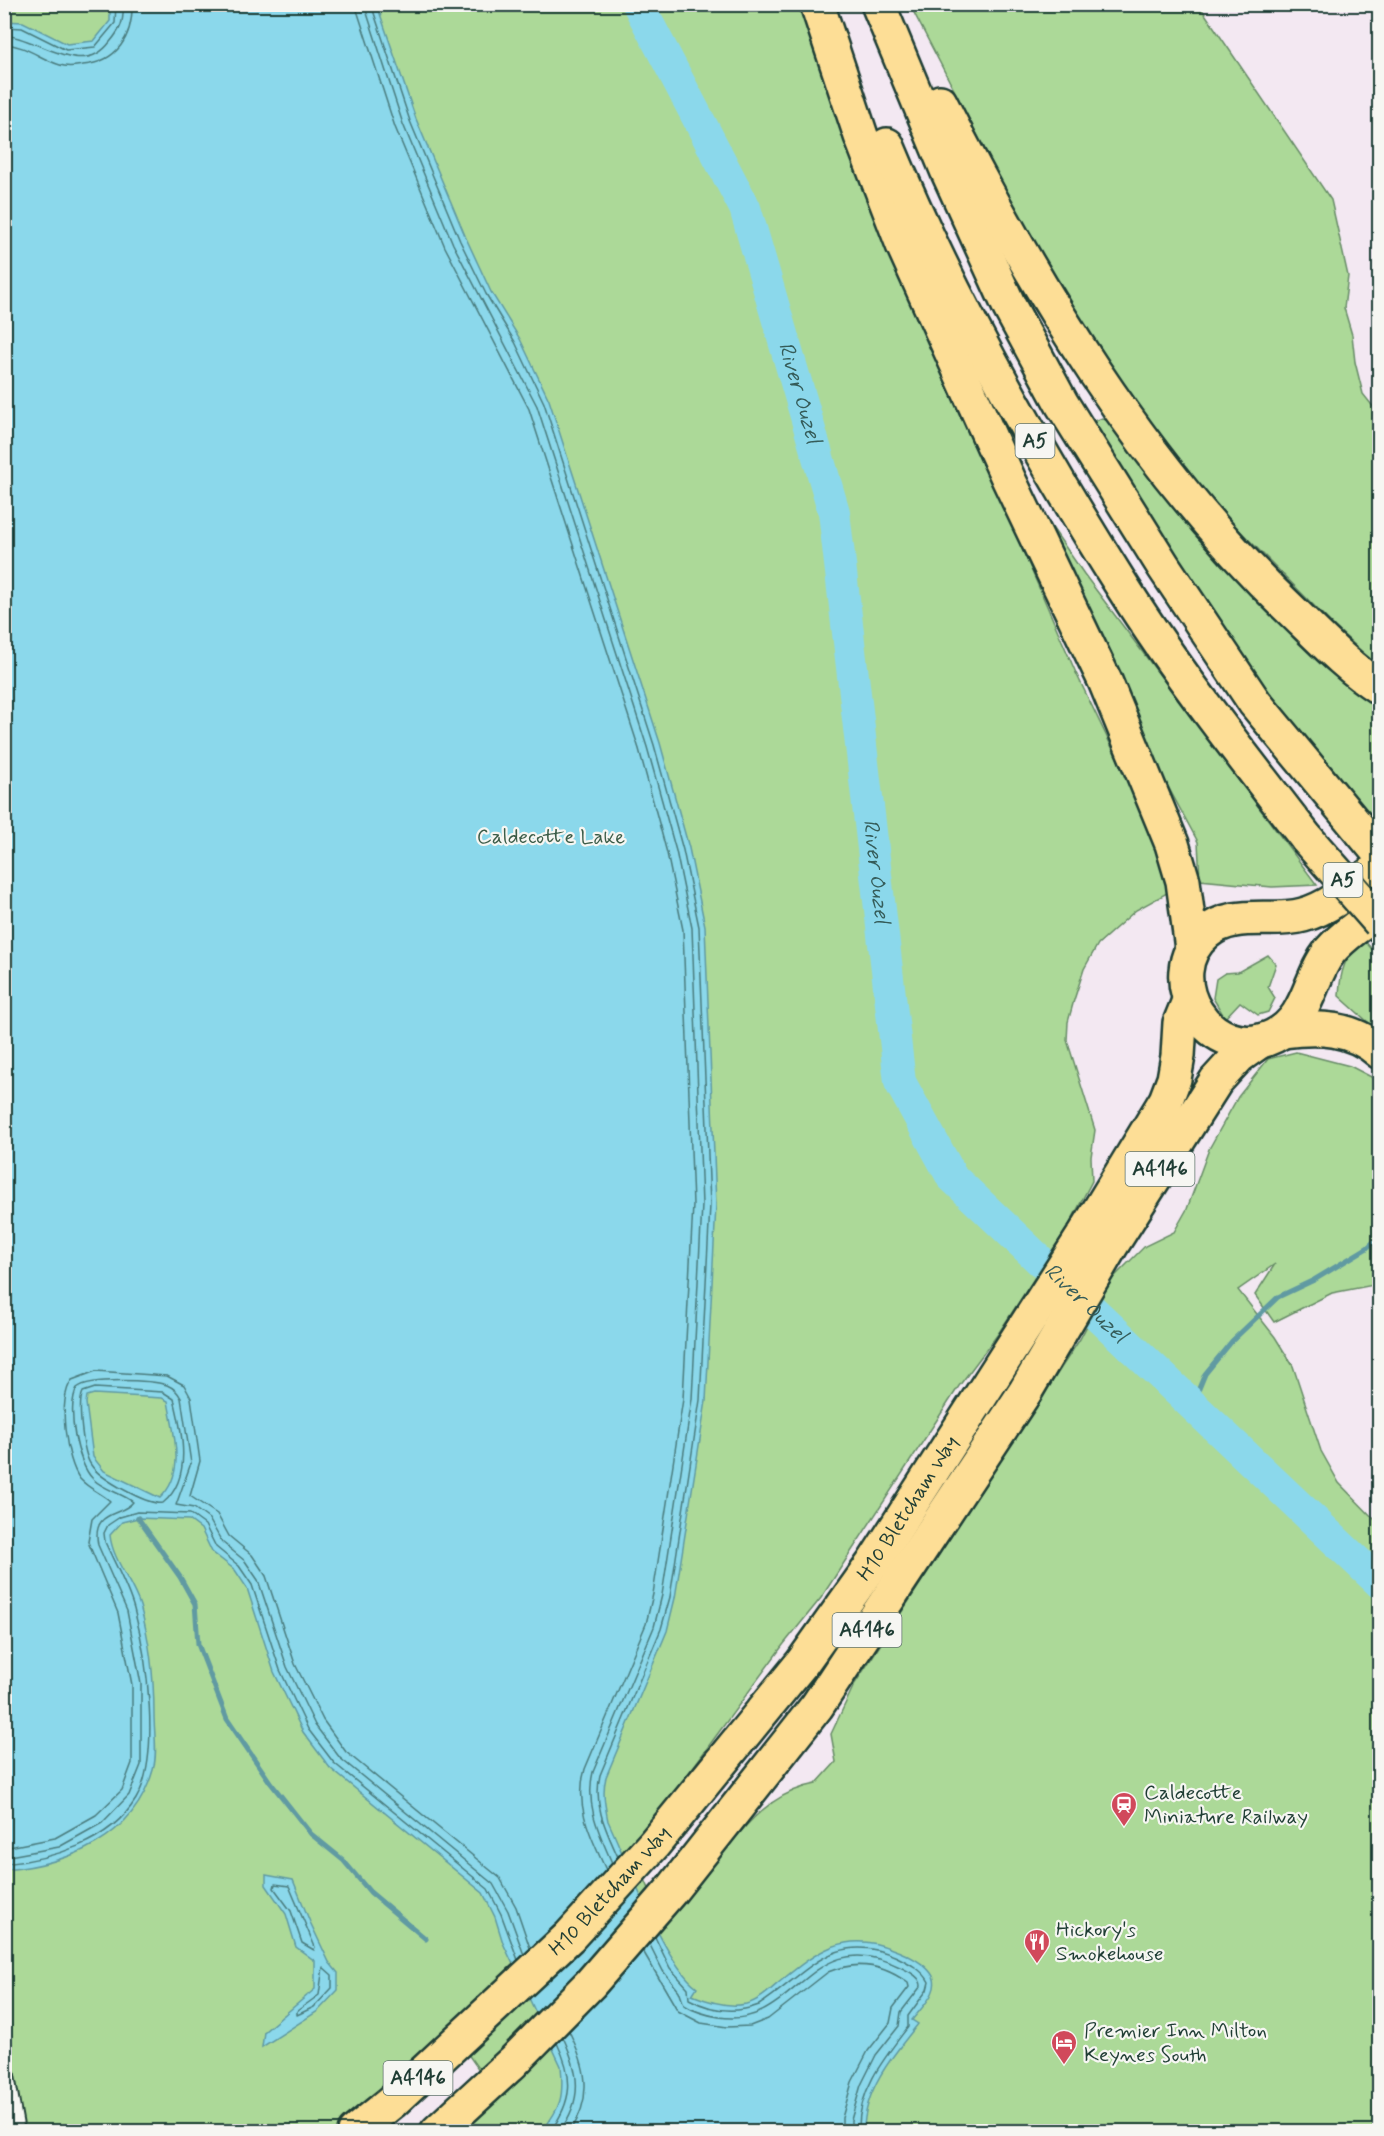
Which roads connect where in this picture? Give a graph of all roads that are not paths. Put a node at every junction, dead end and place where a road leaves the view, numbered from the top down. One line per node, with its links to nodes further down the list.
1 (817, 4): 9 (highway)
2 (831, 4): 8 (highway, A5, bridge)
3 (878, 6): 4 (highway); 5 (highway, A5)
4 (1380, 688)
5 (1380, 854)
6 (1380, 867): 9 (highway)
7 (1380, 911): 11 (highway, H10 Bletcham Way)
8 (1380, 922)
9 (1192, 949): 10 (highway)
10 (1189, 1001): 11 (highway); 13 (highway, H10 Bletcham Way / A4146)
11 (1271, 1036): 12 (highway); 13 (highway, H10 Bletcham Way / A4146)
12 (1380, 1052)
13 (1098, 1240): 16 (highway, H10 Bletcham Way / A4146); 17 (highway, H10 Bletcham Way / A4146)
14 (4, 2076): 15 (street)
15 (14, 2132)
16 (355, 2132)
17 (437, 2132)

